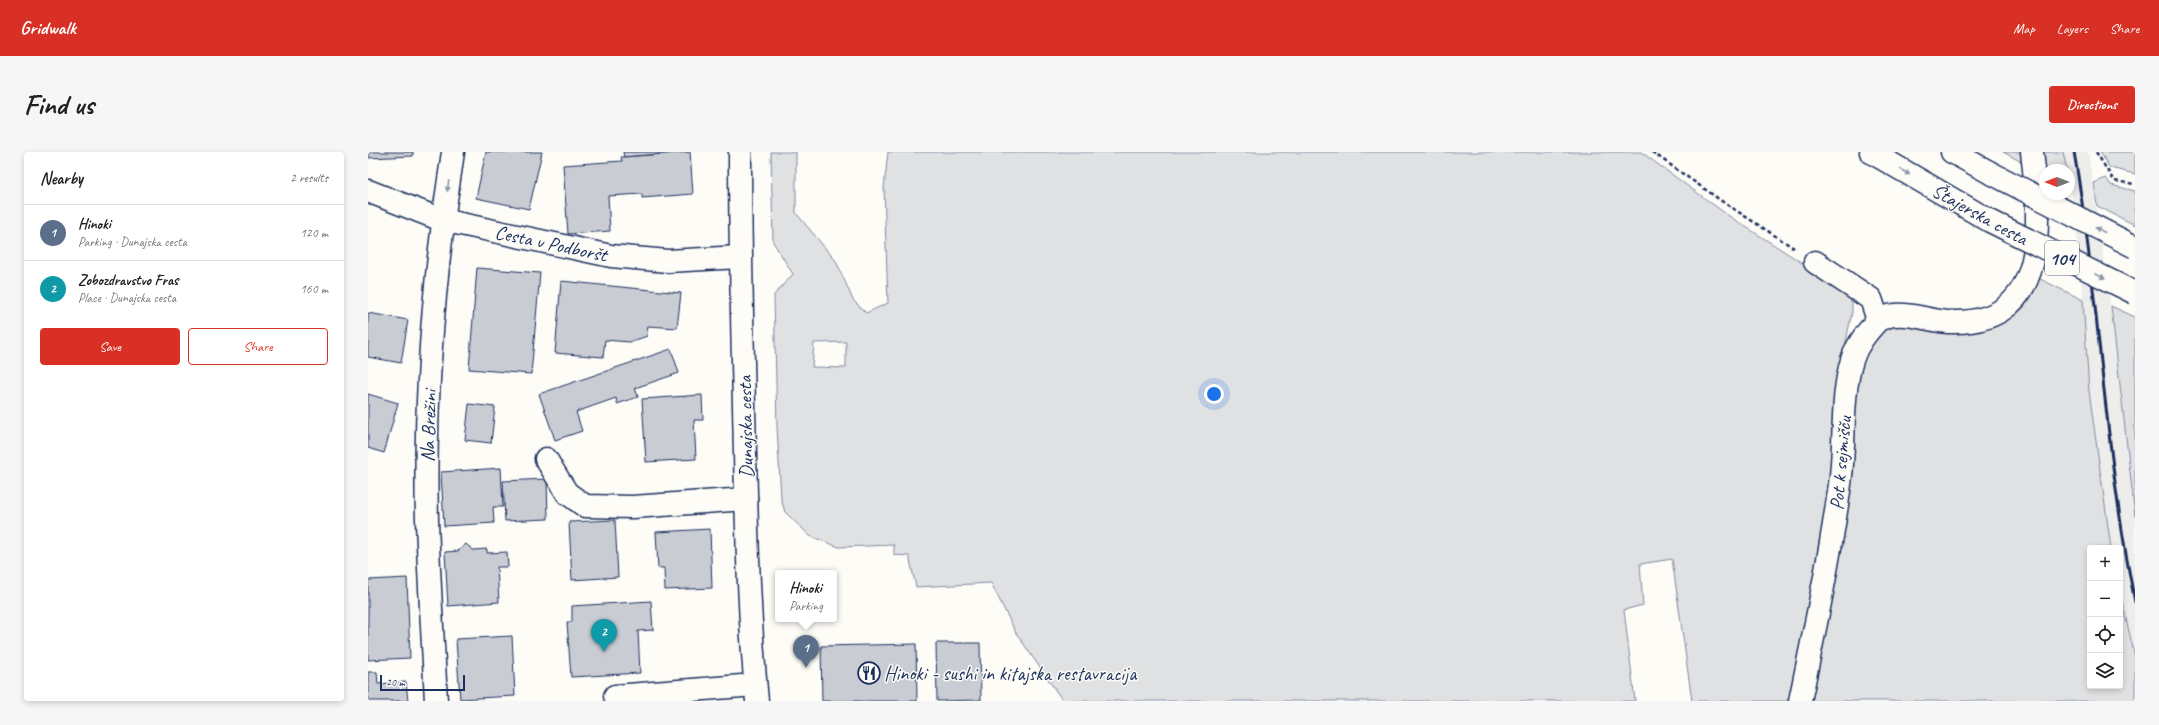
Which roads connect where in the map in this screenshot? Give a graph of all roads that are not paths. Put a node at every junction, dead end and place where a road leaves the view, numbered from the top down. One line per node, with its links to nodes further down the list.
1 (453, 152): 7 (street, Na Brežini, one-way to 7)
2 (740, 152): 9 (street, Dunajska cesta)
3 (1871, 152): 11 (street, Štajerska cesta / 104, one-way to 11, bridge)
4 (1952, 152): 8 (street, Štajerska cesta / 104, one-way to 4, bridge)
5 (2032, 152): 12 (street)
6 (368, 191): 7 (street, Cesta v Podboršt)
7 (442, 220): 9 (street, Cesta v Podboršt); 17 (street, Na Brežini)
8 (2135, 247)
9 (740, 257): 14 (street, Dunajska cesta)
10 (1815, 262): 12 (street)
11 (2135, 293)
12 (1878, 320): 18 (street, Pot k sejmišču)
13 (546, 459): 14 (street)
14 (746, 499): 15 (street, Dunajska cesta)
15 (756, 693): 16 (street)
16 (615, 696)
17 (436, 701)
18 (1800, 701)

